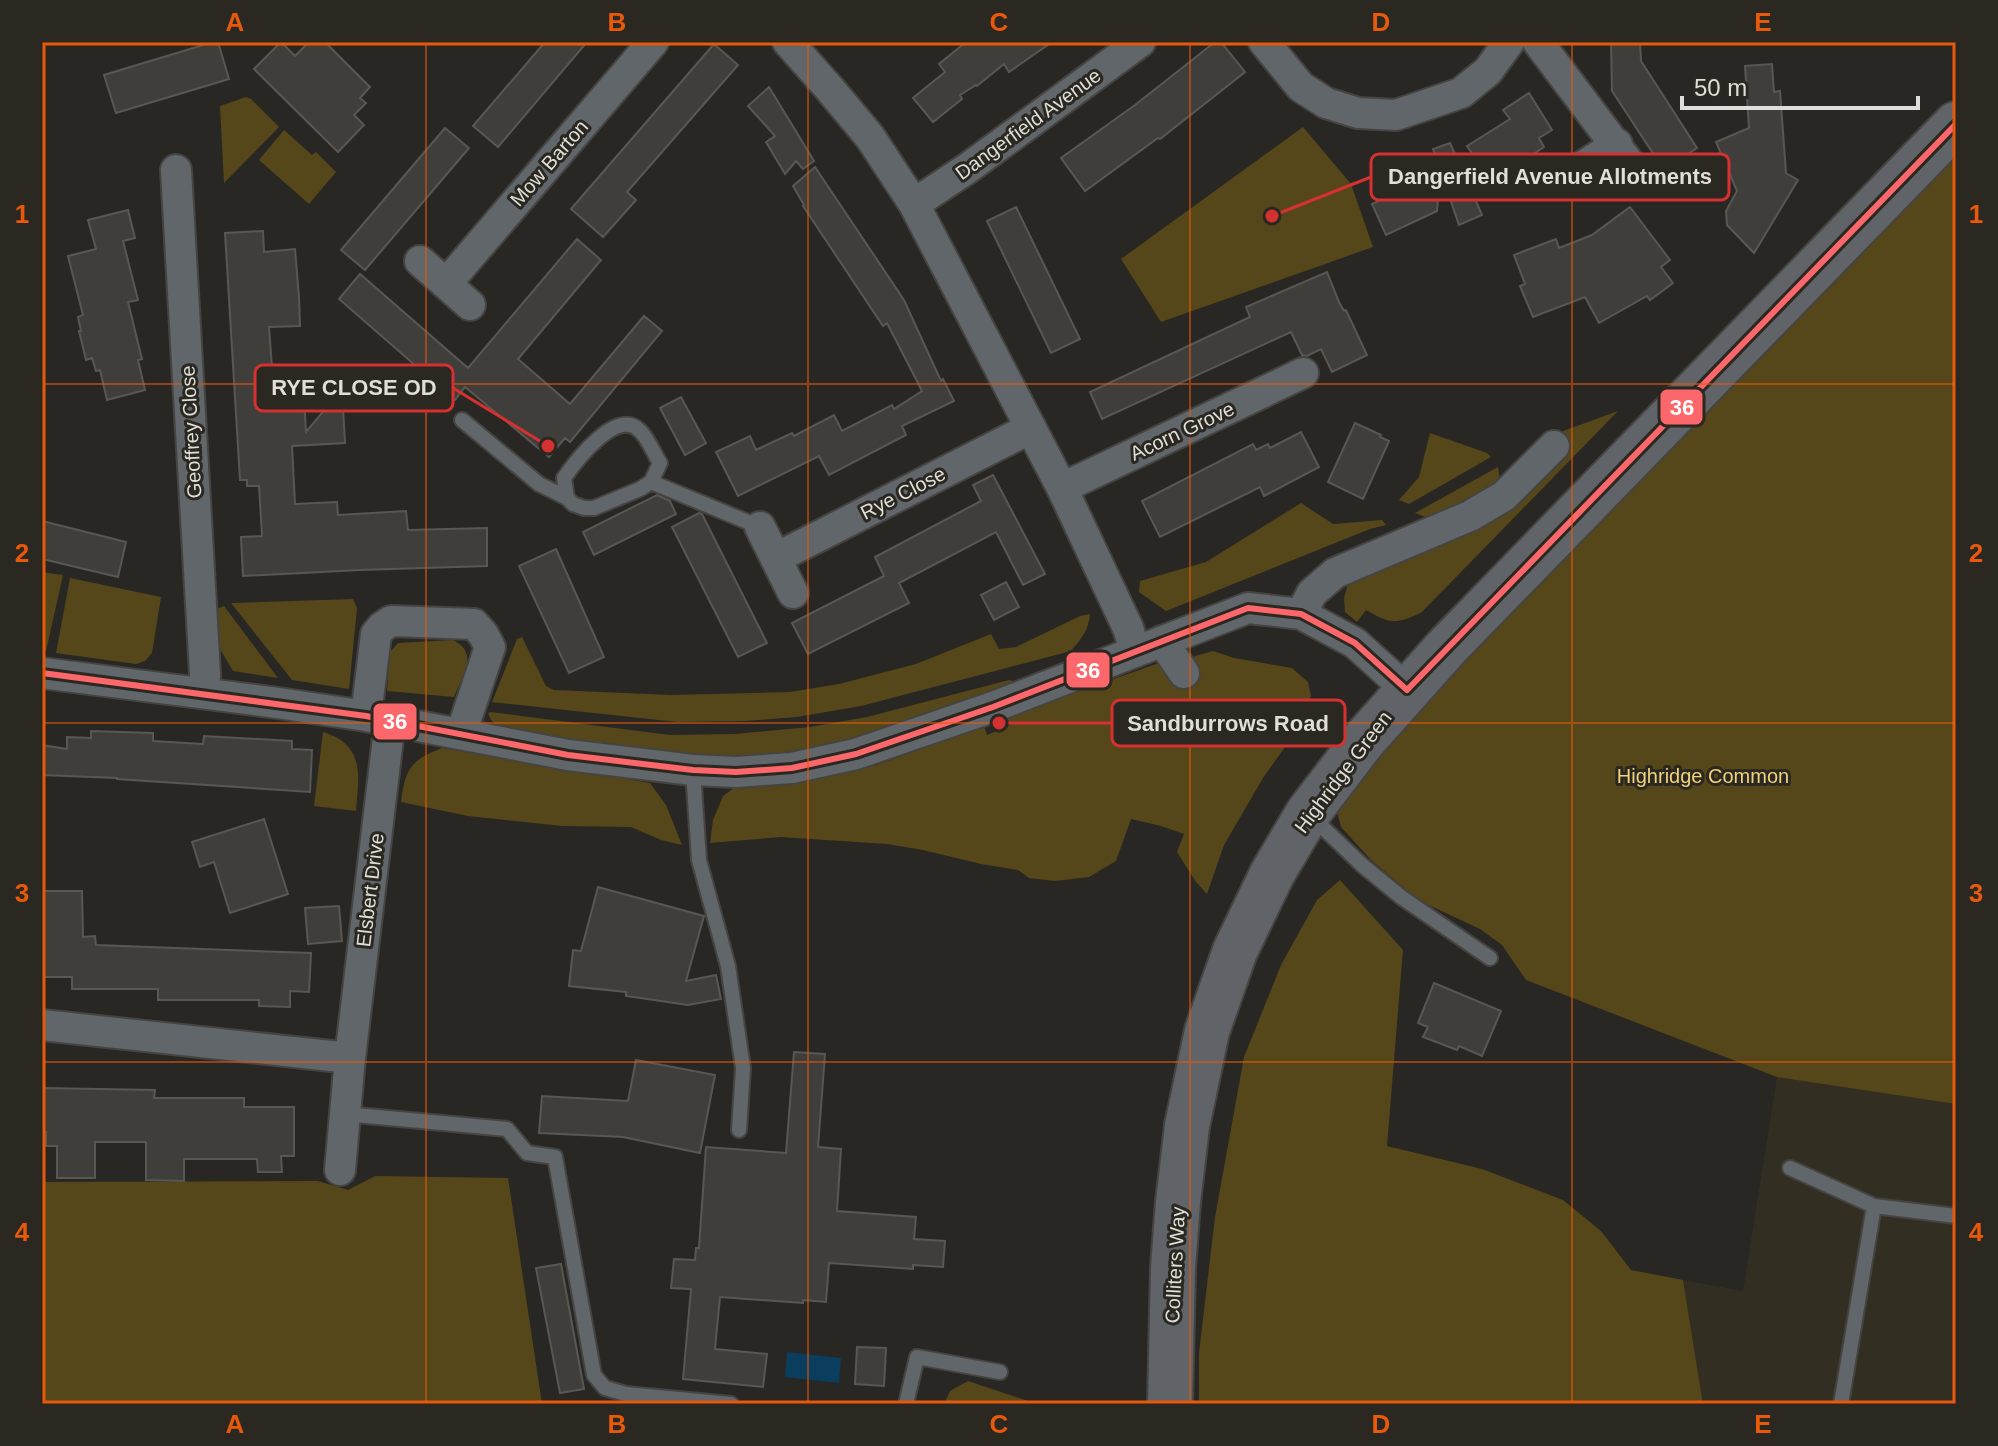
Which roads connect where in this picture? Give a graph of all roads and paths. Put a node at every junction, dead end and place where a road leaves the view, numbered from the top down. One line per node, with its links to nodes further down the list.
1 (653, 42): 14 (street, Mow Barton)
2 (788, 42): 12 (street)
3 (1140, 42): 12 (street, Dangerfield Avenue)
4 (1264, 42): 5 (street)
5 (1509, 42)
6 (1538, 42): 8 (street)
7 (1956, 124): 30 (highway, Highridge Green)
8 (1617, 144): 10 (street); 11 (street)
9 (176, 170): 31 (street, Geoffrey Close)
10 (1577, 170)
11 (1641, 179)
12 (914, 204): 18 (street)
13 (420, 261): 14 (street)
14 (446, 284): 15 (street)
15 (470, 305)
16 (1303, 373): 21 (street, Acorn Grove)
17 (462, 420): 22 (lane)
18 (1031, 428): 21 (street); 24 (street, Rye Close)
19 (1554, 446): 26 (street)
20 (651, 482): 22 (lane); 22 (lane); 23 (lane)
21 (1062, 488): 27 (street)
22 (567, 498)
23 (760, 527): 24 (street)
24 (776, 558): 25 (street)
25 (793, 593)
26 (1301, 614): 27 (street); 30 (street)
27 (1148, 646): 29 (street); 34 (street)
28 (42, 673): 31 (street)
29 (1184, 673)
30 (1407, 690): 35 (highway, Highridge Green)
31 (204, 693): 32 (street)
32 (378, 719): 33 (street); 33 (street, Elsbert Drive); 38 (street, Elsbert Drive)
33 (461, 734): 34 (street)
34 (693, 770): 41 (lane)
35 (1308, 813): 36 (lane); 40 (highway, Highridge Green)
36 (1490, 958)
37 (42, 1025): 38 (street)
38 (350, 1058): 39 (street, Elsbert Drive)
39 (345, 1114): 43 (street, Elsbert Drive); 47 (lane)
40 (1187, 1126): 49 (highway, Colliters Way)
41 (739, 1130)
42 (1790, 1168): 44 (lane)
43 (340, 1170)
44 (1874, 1206): 45 (lane); 50 (lane)
45 (1956, 1216)
46 (1000, 1372): 48 (lane)
47 (731, 1404)
48 (906, 1404)
49 (1170, 1404)
50 (1841, 1404)

